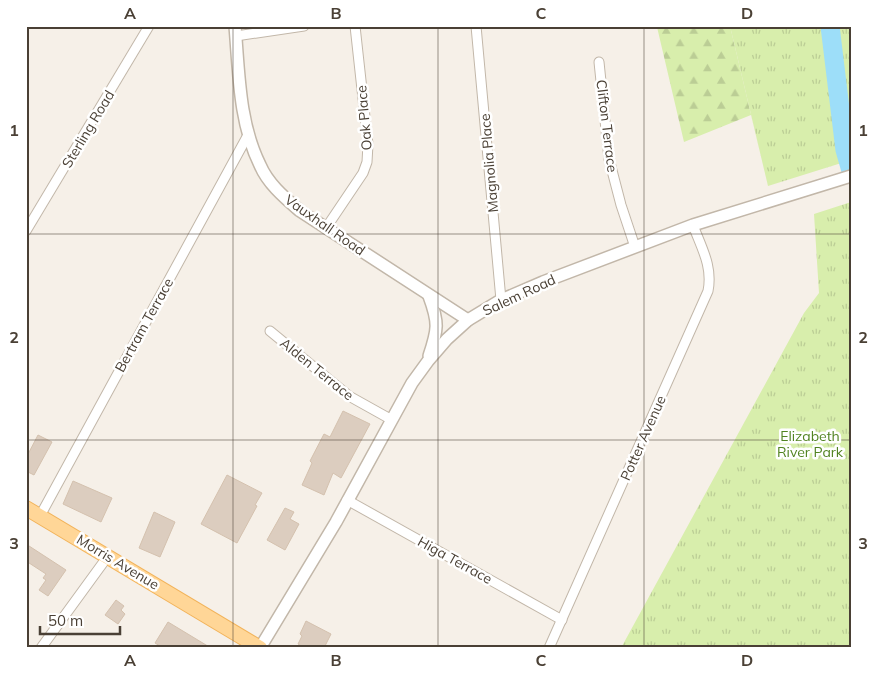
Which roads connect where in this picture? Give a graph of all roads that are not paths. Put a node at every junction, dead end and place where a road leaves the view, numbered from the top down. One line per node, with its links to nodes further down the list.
1 (149, 26): 11 (street, Sterling Road)
2 (304, 26): 5 (street)
3 (355, 26): 10 (street, Oak Place)
4 (476, 26): 14 (street, Magnolia Place)
5 (235, 31): 7 (street, Vauxhall Road)
6 (600, 62): 12 (street, Clifton Terrace)
7 (248, 135): 10 (street, Vauxhall Road); 21 (street, Bertram Terrace)
8 (851, 176): 9 (street, Salem Road)
9 (693, 225): 12 (street, Salem Road); 23 (street, Potter Avenue)
10 (326, 228): 13 (street, Vauxhall Road)
11 (26, 231)
12 (635, 247): 14 (street, Salem Road)
13 (429, 296): 15 (street, Vauxhall Road); 17 (street)
14 (501, 300): 15 (street, Salem Road)
15 (468, 320): 17 (street, Salem Road)
16 (270, 331): 18 (street, Alden Terrace)
17 (428, 361): 18 (street, Salem Road)
18 (392, 420): 19 (street, Salem Road)
19 (347, 500): 23 (street, Higa Terrace); 25 (street, Salem Road)
20 (26, 508): 21 (main road, Morris Avenue)
21 (40, 516): 22 (main road, Morris Avenue)
22 (108, 556): 24 (street); 25 (main road, Morris Avenue)
23 (562, 620): 26 (street, Potter Avenue)
24 (41, 648)
25 (260, 648)
26 (549, 648)

